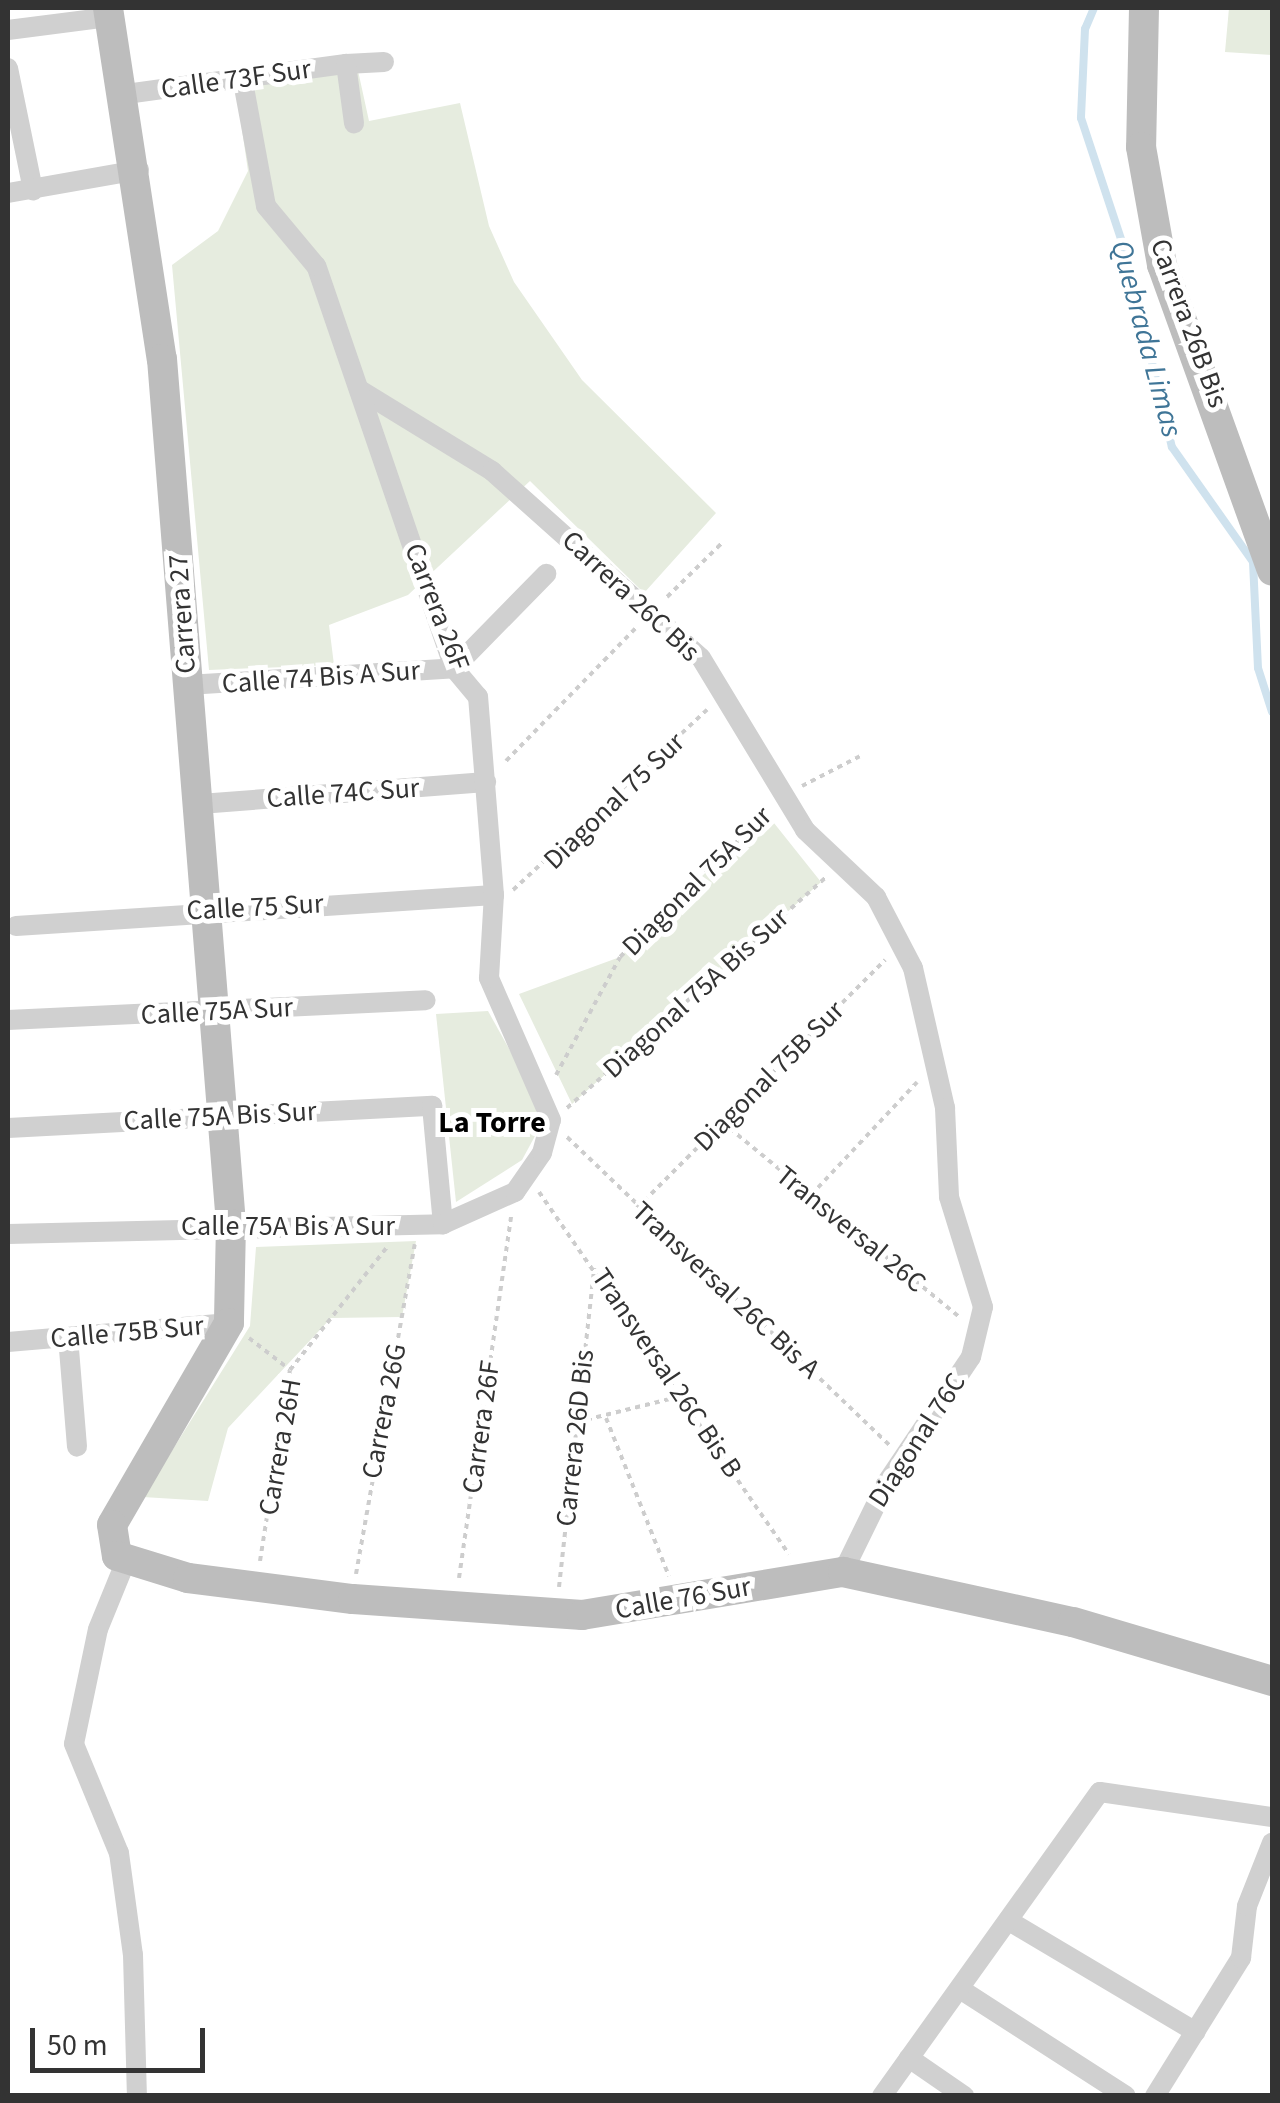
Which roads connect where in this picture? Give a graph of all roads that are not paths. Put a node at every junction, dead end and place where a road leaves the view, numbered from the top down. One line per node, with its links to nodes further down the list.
1 (1144, 8): 14 (street, Carrera 26B Bis)
2 (109, 12): 3 (street); 8 (street, Carrera 27)
3 (8, 30)
4 (384, 62): 5 (street)
5 (346, 64): 7 (street, Calle 73F Sur); 9 (street, Calle 73F Sur)
6 (8, 68): 11 (street)
7 (242, 77): 8 (street, Calle 73F Sur); 13 (street, Carrera 26F)
8 (126, 94): 10 (street, Carrera 27)
9 (354, 123)
10 (138, 170): 11 (street); 17 (street, Carrera 27)
11 (34, 190): 12 (street)
12 (8, 193)
13 (360, 390): 16 (street, Carrera 26F); 32 (street, Carrera 26C Bis)
14 (1272, 572)
15 (546, 574): 16 (street)
16 (454, 668): 17 (street, Calle 74 Bis A Sur); 18 (street, Carrera 26F)
17 (187, 686): 19 (street, Carrera 27)
18 (486, 782): 19 (street, Calle 74C Sur); 20 (street, Carrera 26F)
19 (200, 804): 21 (street, Carrera 27)
20 (494, 895): 21 (street, Calle 75 Sur); 28 (street, Carrera 26F)
21 (209, 909): 22 (street, Calle 75 Sur); 24 (street, Carrera 27)
22 (16, 926)
23 (426, 1000): 24 (street, Calle 75A Sur)
24 (215, 1012): 25 (street, Calle 75A Sur); 26 (street, Carrera 27)
25 (8, 1020)
26 (221, 1115): 27 (street, Calle 75A Bis Sur); 29 (street, Carrera 27); 30 (street, Calle 75A Bis Sur)
27 (8, 1128)
28 (521, 1184): 30 (street, Calle 75A Bis A Sur)
29 (230, 1224): 30 (street, Calle 75A Bis A Sur); 31 (street, Calle 75A Bis A Sur); 33 (street)
30 (443, 1224)
31 (8, 1234)
32 (984, 1307): 38 (street, Diagonal 76C)
33 (229, 1323): 34 (street, Calle 75B Sur); 37 (street)
34 (68, 1337): 35 (street, Calle 75B Sur); 36 (street)
35 (8, 1342)
36 (76, 1447)
37 (124, 1563): 38 (street, Calle 76 Sur); 46 (street)
38 (843, 1572): 39 (street, Calle 76 Sur)
39 (1272, 1682)
40 (1272, 1816): 42 (street)
41 (1272, 1843): 44 (street)
42 (1010, 1921): 43 (street); 44 (street)
43 (960, 1989): 45 (street); 49 (street)
44 (1196, 2032): 50 (street)
45 (910, 2058): 47 (street); 48 (street)
46 (137, 2096)
47 (882, 2096)
48 (964, 2096)
49 (1126, 2096)
50 (1155, 2096)

